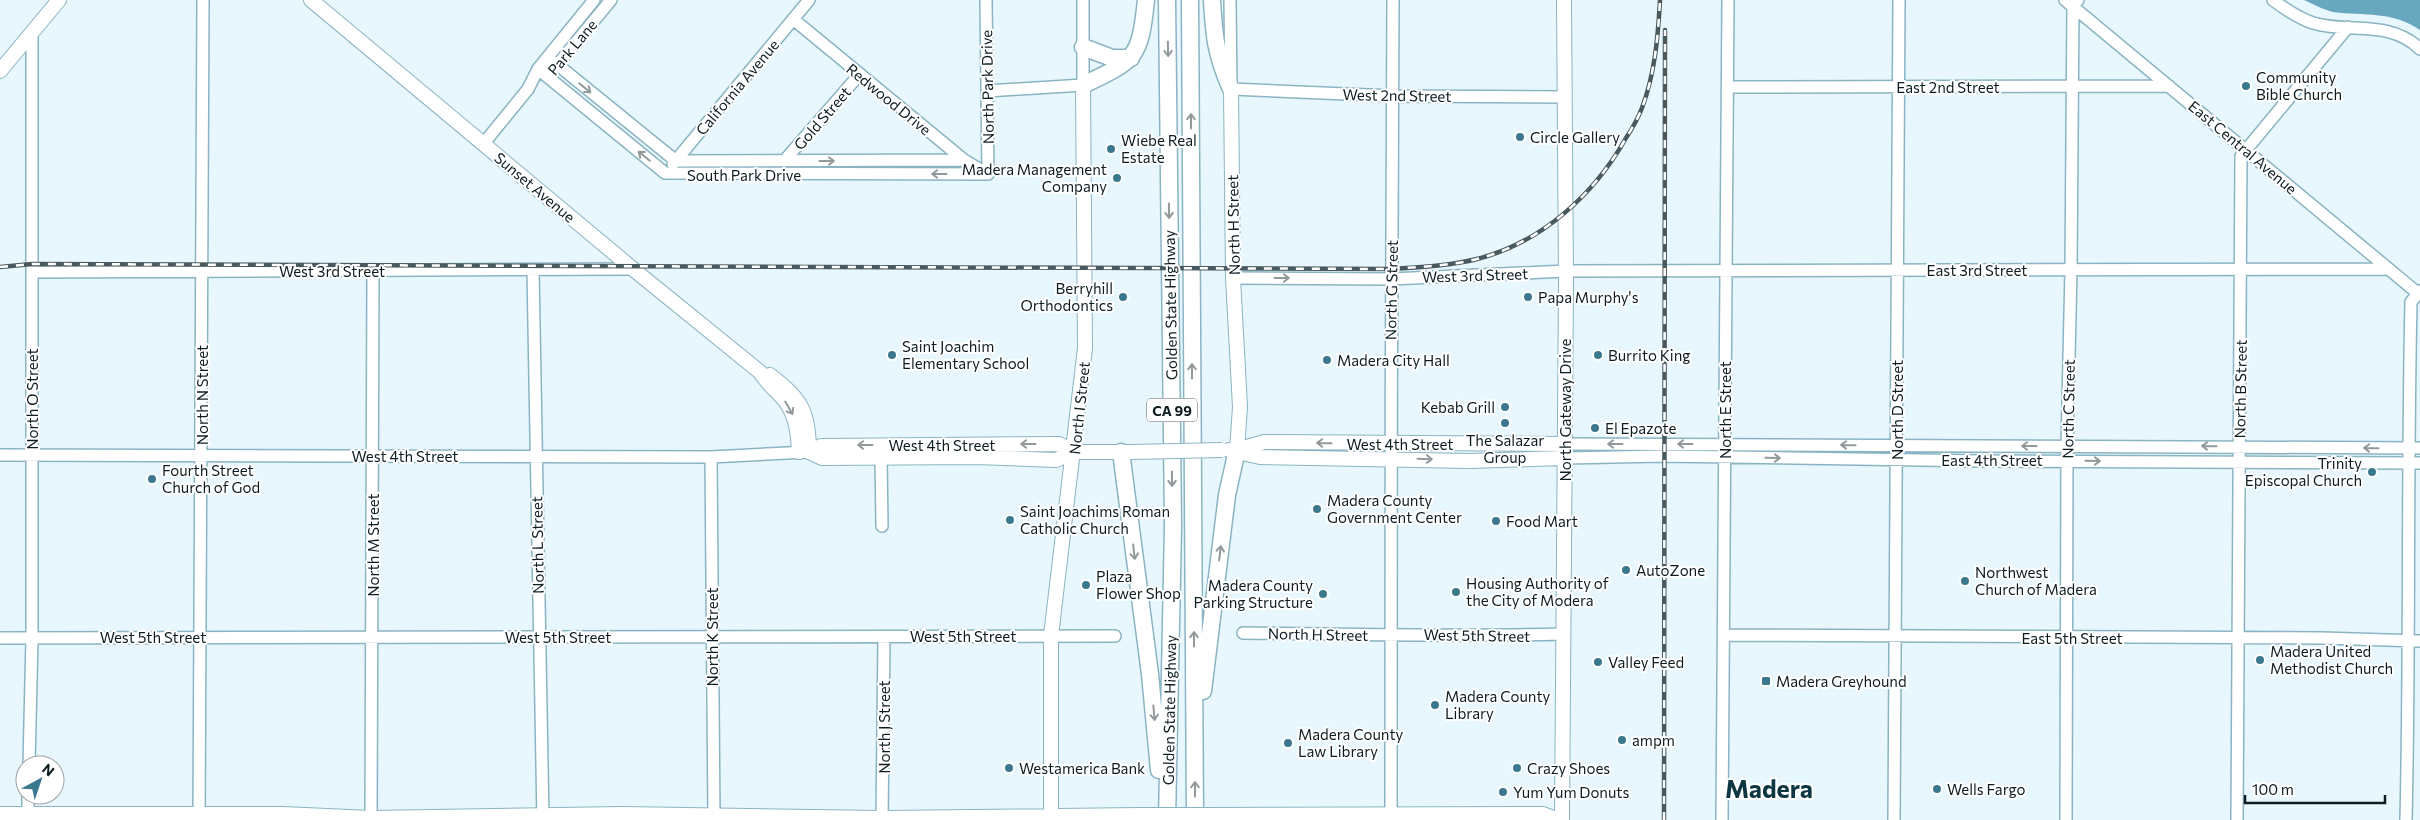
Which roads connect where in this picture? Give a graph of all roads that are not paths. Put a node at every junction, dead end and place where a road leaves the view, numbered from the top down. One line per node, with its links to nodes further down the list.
1 (59, 0): 22 (main road)
2 (203, 0): 54 (street, North N Street)
3 (311, 0): 42 (main road, Sunset Avenue)
4 (594, 0): 25 (street, Park Lane)
5 (611, 0): 27 (street, Park Lane)
6 (809, 0): 20 (street, California Avenue)
7 (986, 0): 39 (street, North Park Drive)
8 (1083, 0): 23 (street, North I Street)
9 (1146, 0): 26 (highway)
10 (1167, 0): 118 (highway, Golden State Highway / CA 99, one-way to 118)
11 (1190, 0): 106 (highway, Golden State Highway / CA 99, one-way to 11)
12 (1212, 0): 38 (highway)
13 (1230, 0): 38 (street, North H Street)
14 (1393, 0): 40 (street, North G Street)
15 (1564, 0): 41 (main road, North Gateway Drive)
16 (1728, 0): 33 (street, North E Street)
17 (1898, 0): 34 (street, North D Street)
18 (2273, 0): 21 (street)
19 (2072, 2): 35 (street, North C Street); 36 (street, East Central Avenue)
20 (793, 19): 30 (street, Redwood Drive); 45 (street, California Avenue)
21 (2348, 27): 24 (street); 43 (street)
22 (32, 32): 29 (main road); 58 (street, North O Street)
23 (1083, 47): 26 (highway); 32 (street, North I Street)
24 (2420, 49)
25 (548, 57): 27 (street, South Park Drive); 28 (street, Park Lane)
26 (1131, 58): 32 (highway)
27 (557, 65): 31 (street, Park Lane); 45 (street, South Park Drive, one-way to 45)
28 (538, 69): 31 (street, South Park Drive); 37 (street, Park Lane)
29 (0, 71)
30 (859, 75): 44 (street, Redwood Drive); 46 (street, Gold Street)
31 (548, 76): 37 (street, Park Lane); 47 (street, South Park Drive, one-way to 31)
32 (1083, 85): 39 (street); 73 (main road, North I Street)
33 (1728, 86): 34 (street, East 2nd Street); 56 (street, North E Street)
34 (1898, 86): 35 (street, East 2nd Street); 57 (street, North D Street)
35 (2072, 86): 36 (street, East 2nd Street); 52 (street, North C Street)
36 (2169, 86): 43 (street, East Central Avenue)
37 (528, 89): 42 (street, Park Lane)
38 (1231, 90): 40 (street, West 2nd Street); 60 (main road, North H Street)
39 (986, 91): 48 (street, North Park Drive)
40 (1392, 96): 41 (street, West 2nd Street); 61 (street, North G Street)
41 (1564, 97): 59 (main road, North Gateway Drive)
42 (484, 143): 51 (main road, Sunset Avenue)
43 (2245, 149): 49 (street, East Central Avenue); 53 (street, North B Street)
44 (964, 160): 46 (street, South Park Drive, one-way to 44); 48 (street, Redwood Drive)
45 (676, 161): 46 (street, South Park Drive); 47 (street, California Avenue)
46 (784, 162)
47 (665, 173): 48 (street, South Park Drive, one-way to 47)
48 (988, 174)
49 (2389, 269): 53 (street, East 3rd Street); 62 (street, East Central Avenue)
50 (533, 270): 51 (street, West 3rd Street); 55 (street, West 3rd Street); 79 (street, North L Street)
51 (633, 270): 72 (main road, Sunset Avenue)
52 (2071, 270): 53 (street, East 3rd Street); 57 (street, East 3rd Street); 65 (street, North C Street)
53 (2241, 270): 66 (street, North B Street)
54 (202, 271): 55 (street, West 3rd Street); 58 (street, West 3rd Street); 77 (street, North N Street)
55 (373, 271): 78 (street, North M Street)
56 (1726, 271): 57 (street, East 3rd Street); 59 (street, East 3rd Street); 63 (street, North E Street)
57 (1898, 271): 64 (street, North D Street)
58 (32, 272): 76 (street, North O Street)
59 (1566, 272): 61 (street, West 3rd Street); 71 (main road, North Gateway Drive)
60 (1234, 278): 61 (street, West 3rd Street, one-way to 61); 69 (main road, North H Street)
61 (1391, 279): 70 (street, North G Street)
62 (2419, 293): 67 (street)
63 (1725, 444): 64 (street, East 4th Street, one-way to 63); 71 (street, East 4th Street, one-way to 71); 82 (street, North E Street)
64 (1897, 446): 65 (street, East 4th Street, one-way to 64); 83 (street, North D Street)
65 (2067, 446): 66 (street, East 4th Street, one-way to 65); 84 (street, North C Street)
66 (2239, 446): 67 (street, East 4th Street, one-way to 66); 85 (street, North B Street)
67 (2408, 448): 68 (street, East 4th Street); 86 (street)
68 (2420, 448)
69 (1230, 450): 70 (main road, West 4th Street); 74 (main road, West 4th Street, bridge); 106 (highway, one-way to 69)
70 (1392, 451): 71 (main road, West 4th Street); 89 (street, North G Street)
71 (1565, 451): 82 (street, East 4th Street); 90 (main road, North Gateway Drive)
72 (804, 452): 73 (main road, West 4th Street, one-way to 72); 80 (street, West 4th Street); 81 (main road, West 4th Street)
73 (1074, 452): 74 (main road, West 4th Street); 81 (main road, West 4th Street); 93 (main road, North I Street)
74 (1126, 452): 118 (highway, one-way to 118)
75 (0, 455): 76 (street, West 4th Street)
76 (32, 455): 77 (street, West 4th Street); 101 (street, North O Street)
77 (202, 456): 78 (street, West 4th Street); 96 (street, North N Street)
78 (373, 456): 79 (street, West 4th Street); 97 (street, North M Street)
79 (536, 456): 80 (street, West 4th Street); 98 (street, North L Street)
80 (711, 457): 99 (street, North K Street)
81 (881, 457): 87 (street)
82 (1725, 458): 83 (street, East 4th Street, one-way to 83); 91 (street, North E Street)
83 (1897, 460): 84 (street, East 4th Street); 95 (street, North D Street)
84 (2067, 460): 85 (street, East 4th Street, one-way to 85); 102 (street, North C Street)
85 (2239, 463): 86 (street, East 4th Street); 103 (street, North B Street)
86 (2414, 463): 104 (street)
87 (882, 526)
88 (1243, 633): 89 (street, North H Street)
89 (1392, 634): 90 (street, West 5th Street); 115 (street, North G Street)
90 (1562, 634): 119 (main road, North Gateway Drive)
91 (1724, 635): 95 (street, East 5th Street); 120 (street, North E Street)
92 (884, 636): 93 (street, West 5th Street); 99 (street, West 5th Street); 117 (street, North J Street)
93 (1051, 636): 94 (street, West 5th Street); 110 (main road, North I Street)
94 (1115, 636)
95 (1896, 636): 102 (street, East 5th Street); 121 (street, North D Street)
96 (201, 637): 97 (street, West 5th Street); 101 (street, West 5th Street); 109 (street, North N Street)
97 (372, 637): 98 (street, West 5th Street); 116 (street, North M Street)
98 (539, 637): 99 (street, West 5th Street); 111 (street, North L Street)
99 (712, 637): 112 (street, North K Street)
100 (0, 638): 101 (street, West 5th Street)
101 (32, 638): 105 (street, North O Street)
102 (2066, 638): 103 (street, East 5th Street); 122 (street, North C Street)
103 (2237, 638): 104 (street, East 5th Street); 123 (street, North B Street)
104 (2415, 641): 124 (street)
105 (29, 755)
106 (1195, 758): 113 (highway, Golden State Highway / CA 99, one-way to 106)
107 (0, 814): 108 (main road)
108 (28, 817): 109 (main road)
109 (198, 817): 116 (main road)
110 (1051, 817): 113 (main road, bridge); 117 (main road)
111 (543, 818): 112 (main road); 116 (main road)
112 (714, 818): 117 (main road)
113 (1202, 818): 114 (main road)
114 (1228, 818): 115 (main road)
115 (1391, 818): 119 (main road)
116 (372, 819)
117 (882, 819)
118 (1166, 820)
119 (1560, 820)
120 (1722, 820)
121 (1894, 820)
122 (2066, 820)
123 (2237, 820)
124 (2406, 820)

